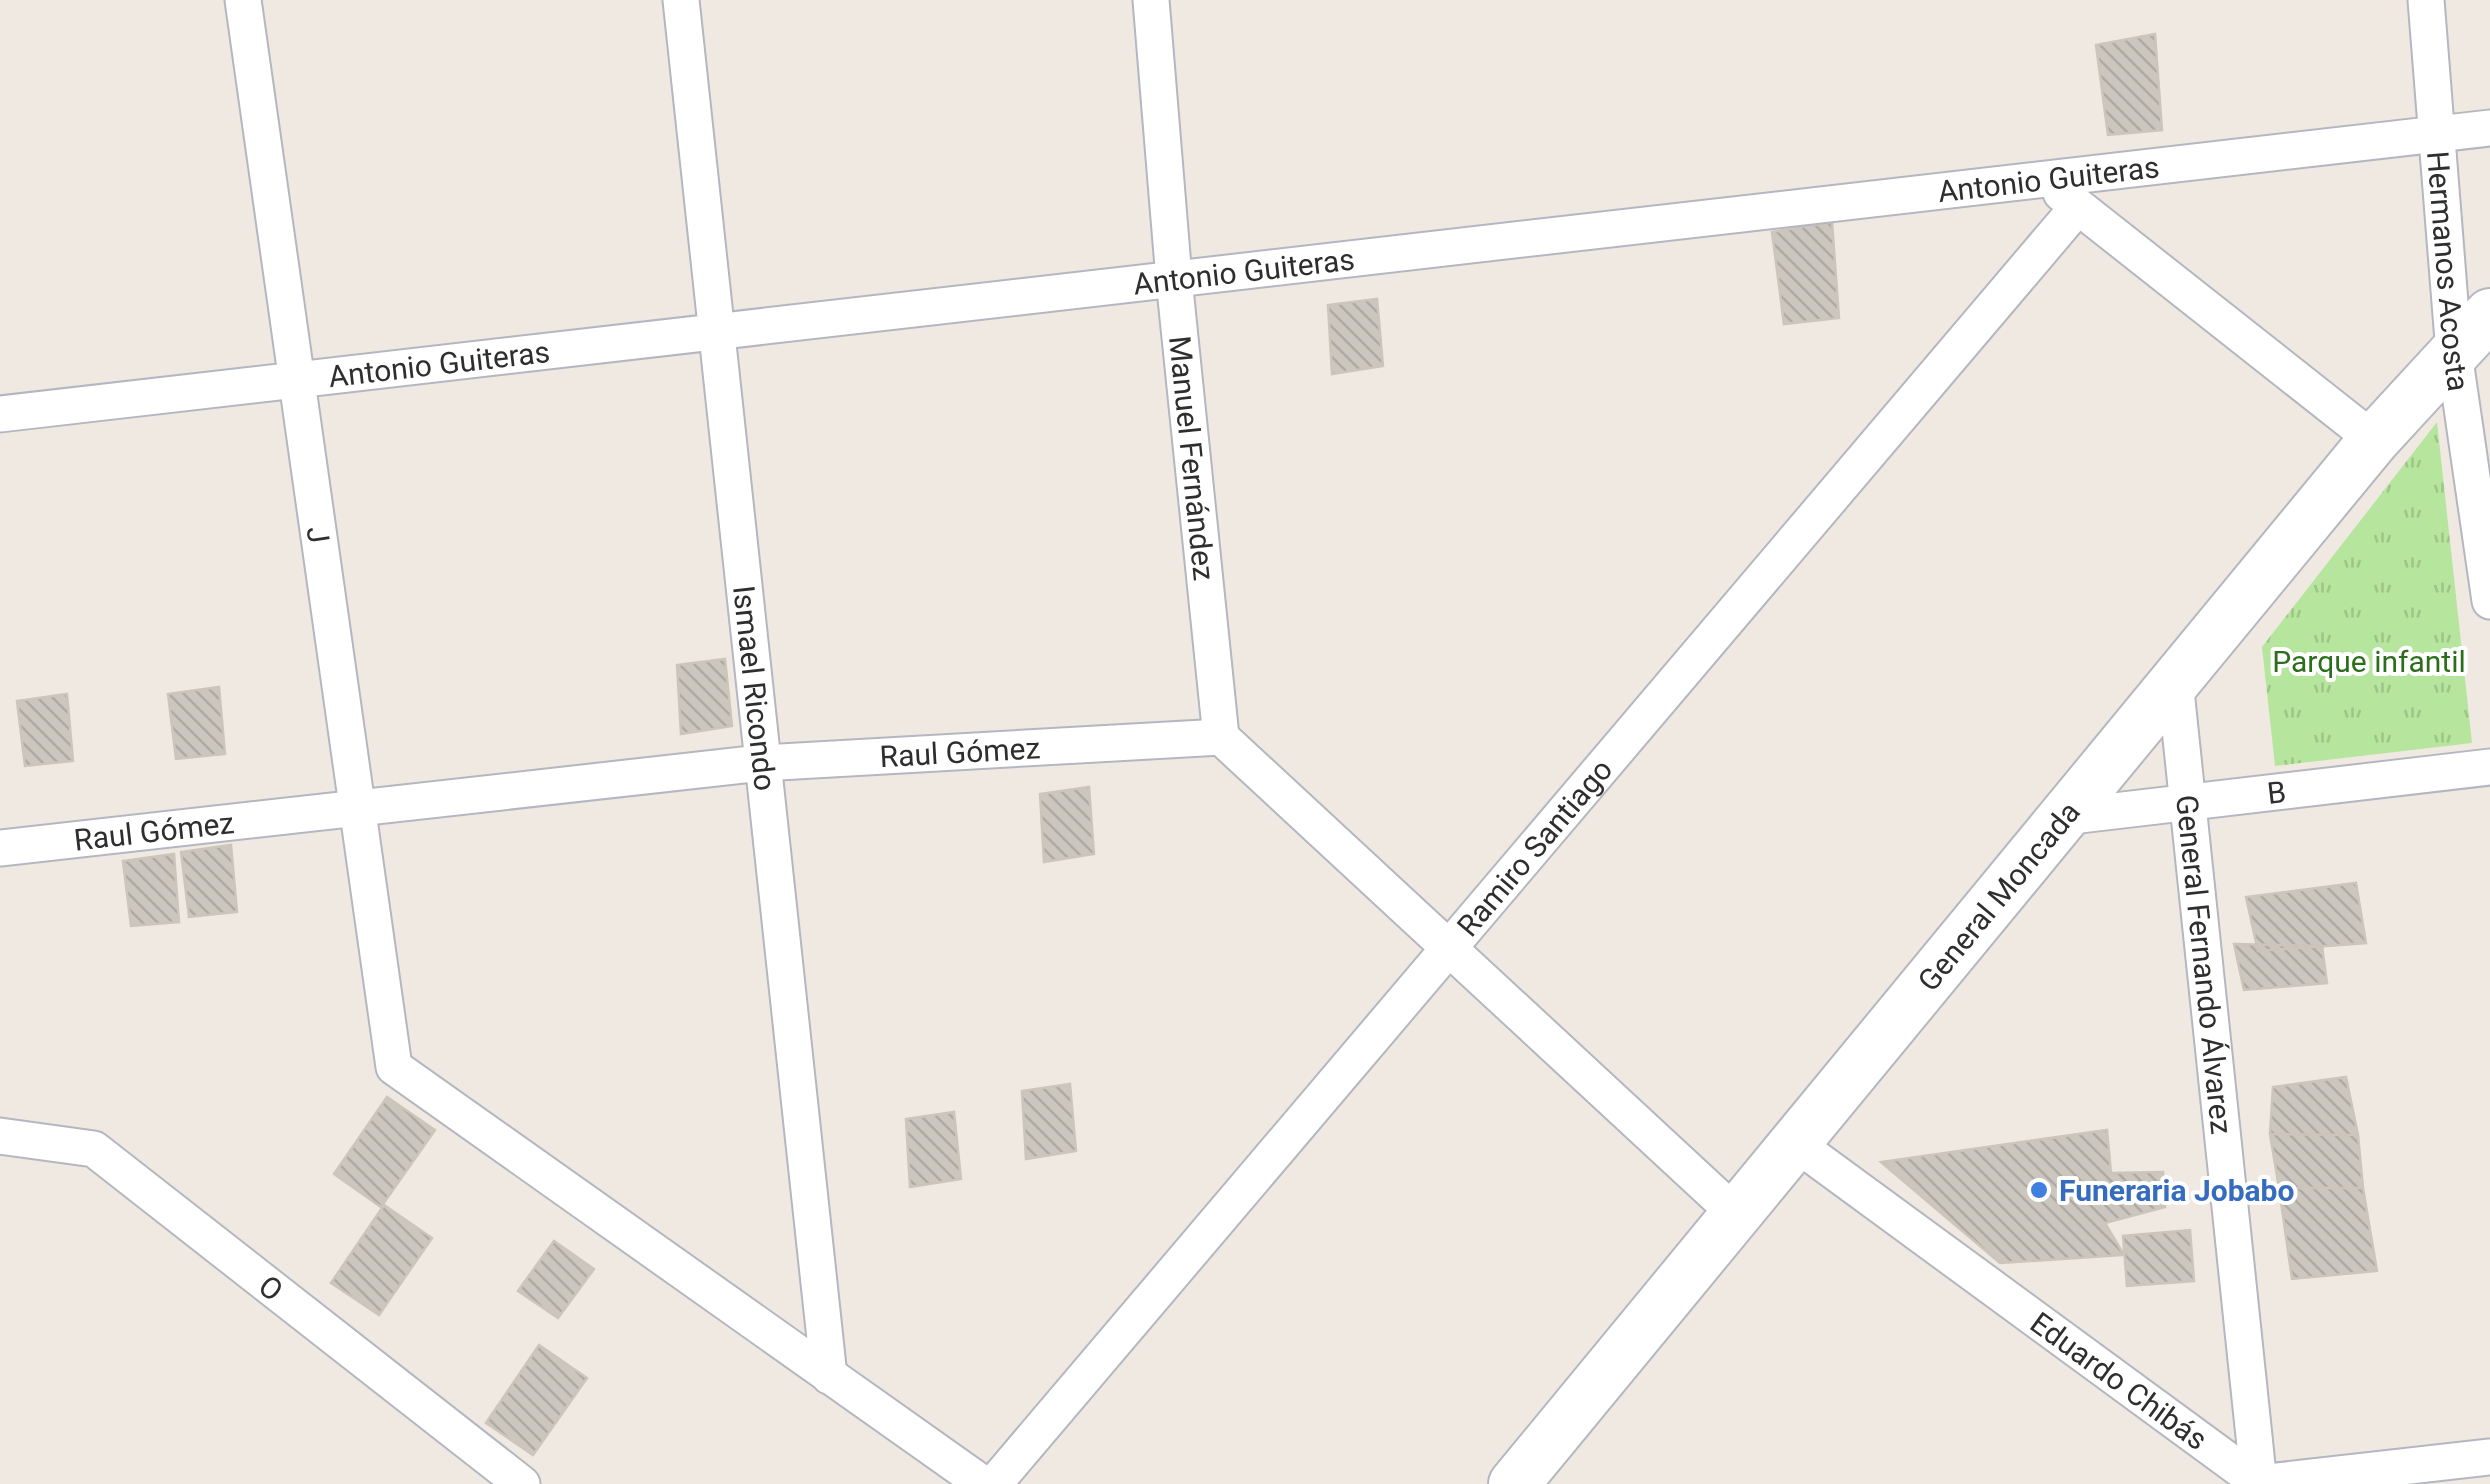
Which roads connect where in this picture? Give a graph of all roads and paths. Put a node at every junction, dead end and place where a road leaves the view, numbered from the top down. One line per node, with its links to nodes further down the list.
1 (243, 0): 13 (street, J)
2 (681, 0): 11 (street, Ismael Ricondo)
3 (1150, 0): 9 (street, Manuel Fernández)
4 (2426, 0): 6 (street, Hermanos Acosta)
5 (2490, 128): 6 (street, Antonio Guiteras)
6 (2437, 136): 7 (street, Antonio Guiteras); 12 (street, Hermanos Acosta)
7 (2046, 178): 8 (street); 9 (street, Antonio Guiteras)
8 (2076, 209): 15 (street); 25 (street, Ramiro Santiago)
9 (1174, 279): 11 (street, Antonio Guiteras); 18 (street, Manuel Fernández)
10 (2490, 314): 12 (street, General Moncada)
11 (715, 332): 13 (street, Antonio Guiteras); 19 (street, Ismael Ricondo)
12 (2454, 353): 15 (street, General Moncada); 16 (street, Hermanos Acosta)
13 (296, 380): 14 (street, Antonio Guiteras); 22 (street, J)
14 (0, 414)
15 (2374, 440): 17 (street, General Moncada)
16 (2490, 601)
17 (2175, 681): 21 (street, General Fernando Álvarez); 23 (street, General Moncada)
18 (1221, 737): 19 (street, Raul Gómez); 25 (street)
19 (762, 763): 22 (street, Raul Gómez); 29 (street, Ismael Ricondo)
20 (2490, 767): 21 (street, B)
21 (2188, 802): 23 (street, B); 35 (street, General Fernando Álvarez)
22 (357, 805): 24 (street, Raul Gómez); 29 (street, J)
23 (2063, 817): 27 (street, General Moncada)
24 (0, 848)
25 (1449, 948): 28 (street); 33 (street, Ramiro Santiago)
26 (0, 1136): 31 (street, O)
27 (1795, 1143): 28 (street, General Moncada); 35 (street, Eduardo Chibás)
28 (1736, 1214): 34 (street, General Moncada)
29 (829, 1376): 32 (street)
30 (2490, 1457): 35 (street)
31 (522, 1484)
32 (983, 1484)
33 (994, 1484)
34 (1514, 1484)
35 (2259, 1484)

